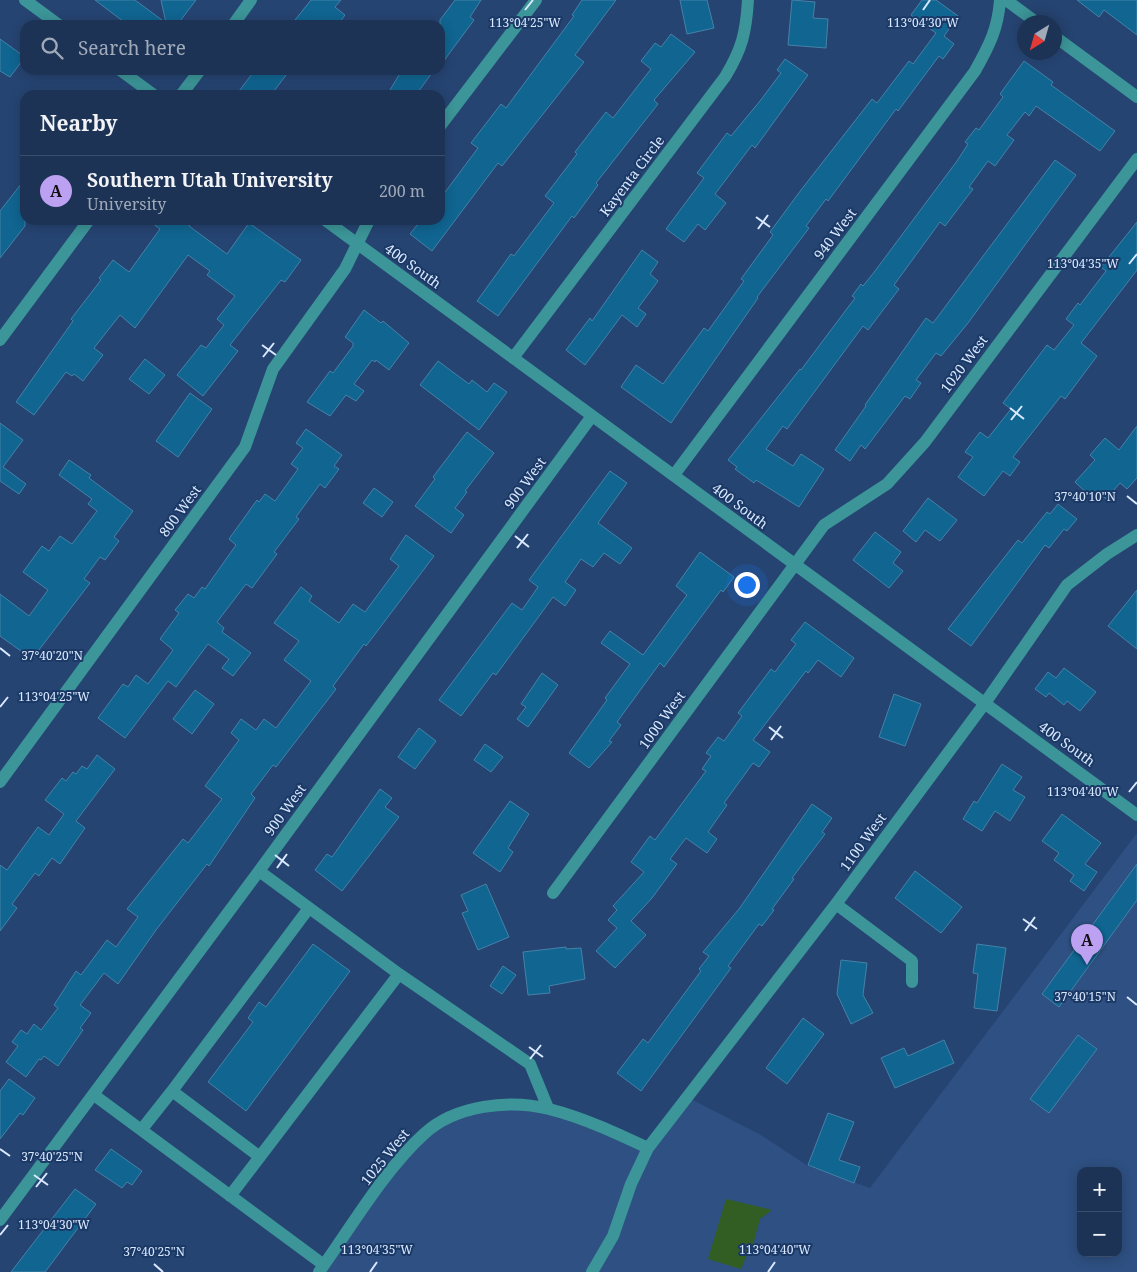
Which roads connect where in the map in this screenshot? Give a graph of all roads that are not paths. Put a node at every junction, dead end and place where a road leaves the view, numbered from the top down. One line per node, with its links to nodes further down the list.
1 (25, 0): 8 (street)
2 (251, 0): 9 (street)
3 (536, 0): 16 (street)
4 (748, 0): 23 (street, Kayenta Circle)
5 (1000, 0): 25 (street, 940 West)
6 (1006, 0): 7 (street)
7 (1026, 15)
8 (52, 20)
9 (237, 20)
10 (1062, 42): 15 (street)
11 (127, 75): 13 (street)
12 (196, 75): 14 (street)
13 (147, 90)
14 (185, 90)
15 (1137, 98)
16 (445, 119)
17 (1137, 159): 27 (street, 1020 West)
18 (85, 225): 22 (street)
19 (331, 225): 21 (street, 400 South)
20 (366, 225): 21 (street)
21 (356, 244): 23 (street, 400 South); 29 (street, 800 West)
22 (0, 340)
23 (513, 358): 24 (street, 400 South)
24 (592, 416): 25 (street, 400 South); 31 (street, 900 West)
25 (674, 475): 27 (street, 400 South)
26 (1137, 535): 28 (street, 1100 West)
27 (794, 565): 28 (street, 400 South); 32 (street, 1000 West)
28 (984, 703): 30 (street, 400 South); 33 (street, 1100 West)
29 (0, 782)
30 (1137, 815)
31 (259, 871): 34 (street); 38 (street, 900 West)
32 (553, 893)
33 (836, 904): 36 (street); 41 (street, 1100 West)
34 (309, 908): 35 (street); 37 (street)
35 (400, 974): 39 (street); 42 (street)
36 (912, 982)
37 (172, 1091): 40 (street); 42 (street)
38 (94, 1095): 40 (street); 44 (street, 900 West)
39 (548, 1108): 41 (street, 1025 West); 45 (street, 1025 West)
40 (142, 1129): 43 (street)
41 (648, 1148): 46 (street, 1100 West)
42 (260, 1157): 43 (street)
43 (230, 1196): 45 (street)
44 (0, 1220)
45 (321, 1269)
46 (592, 1272)

